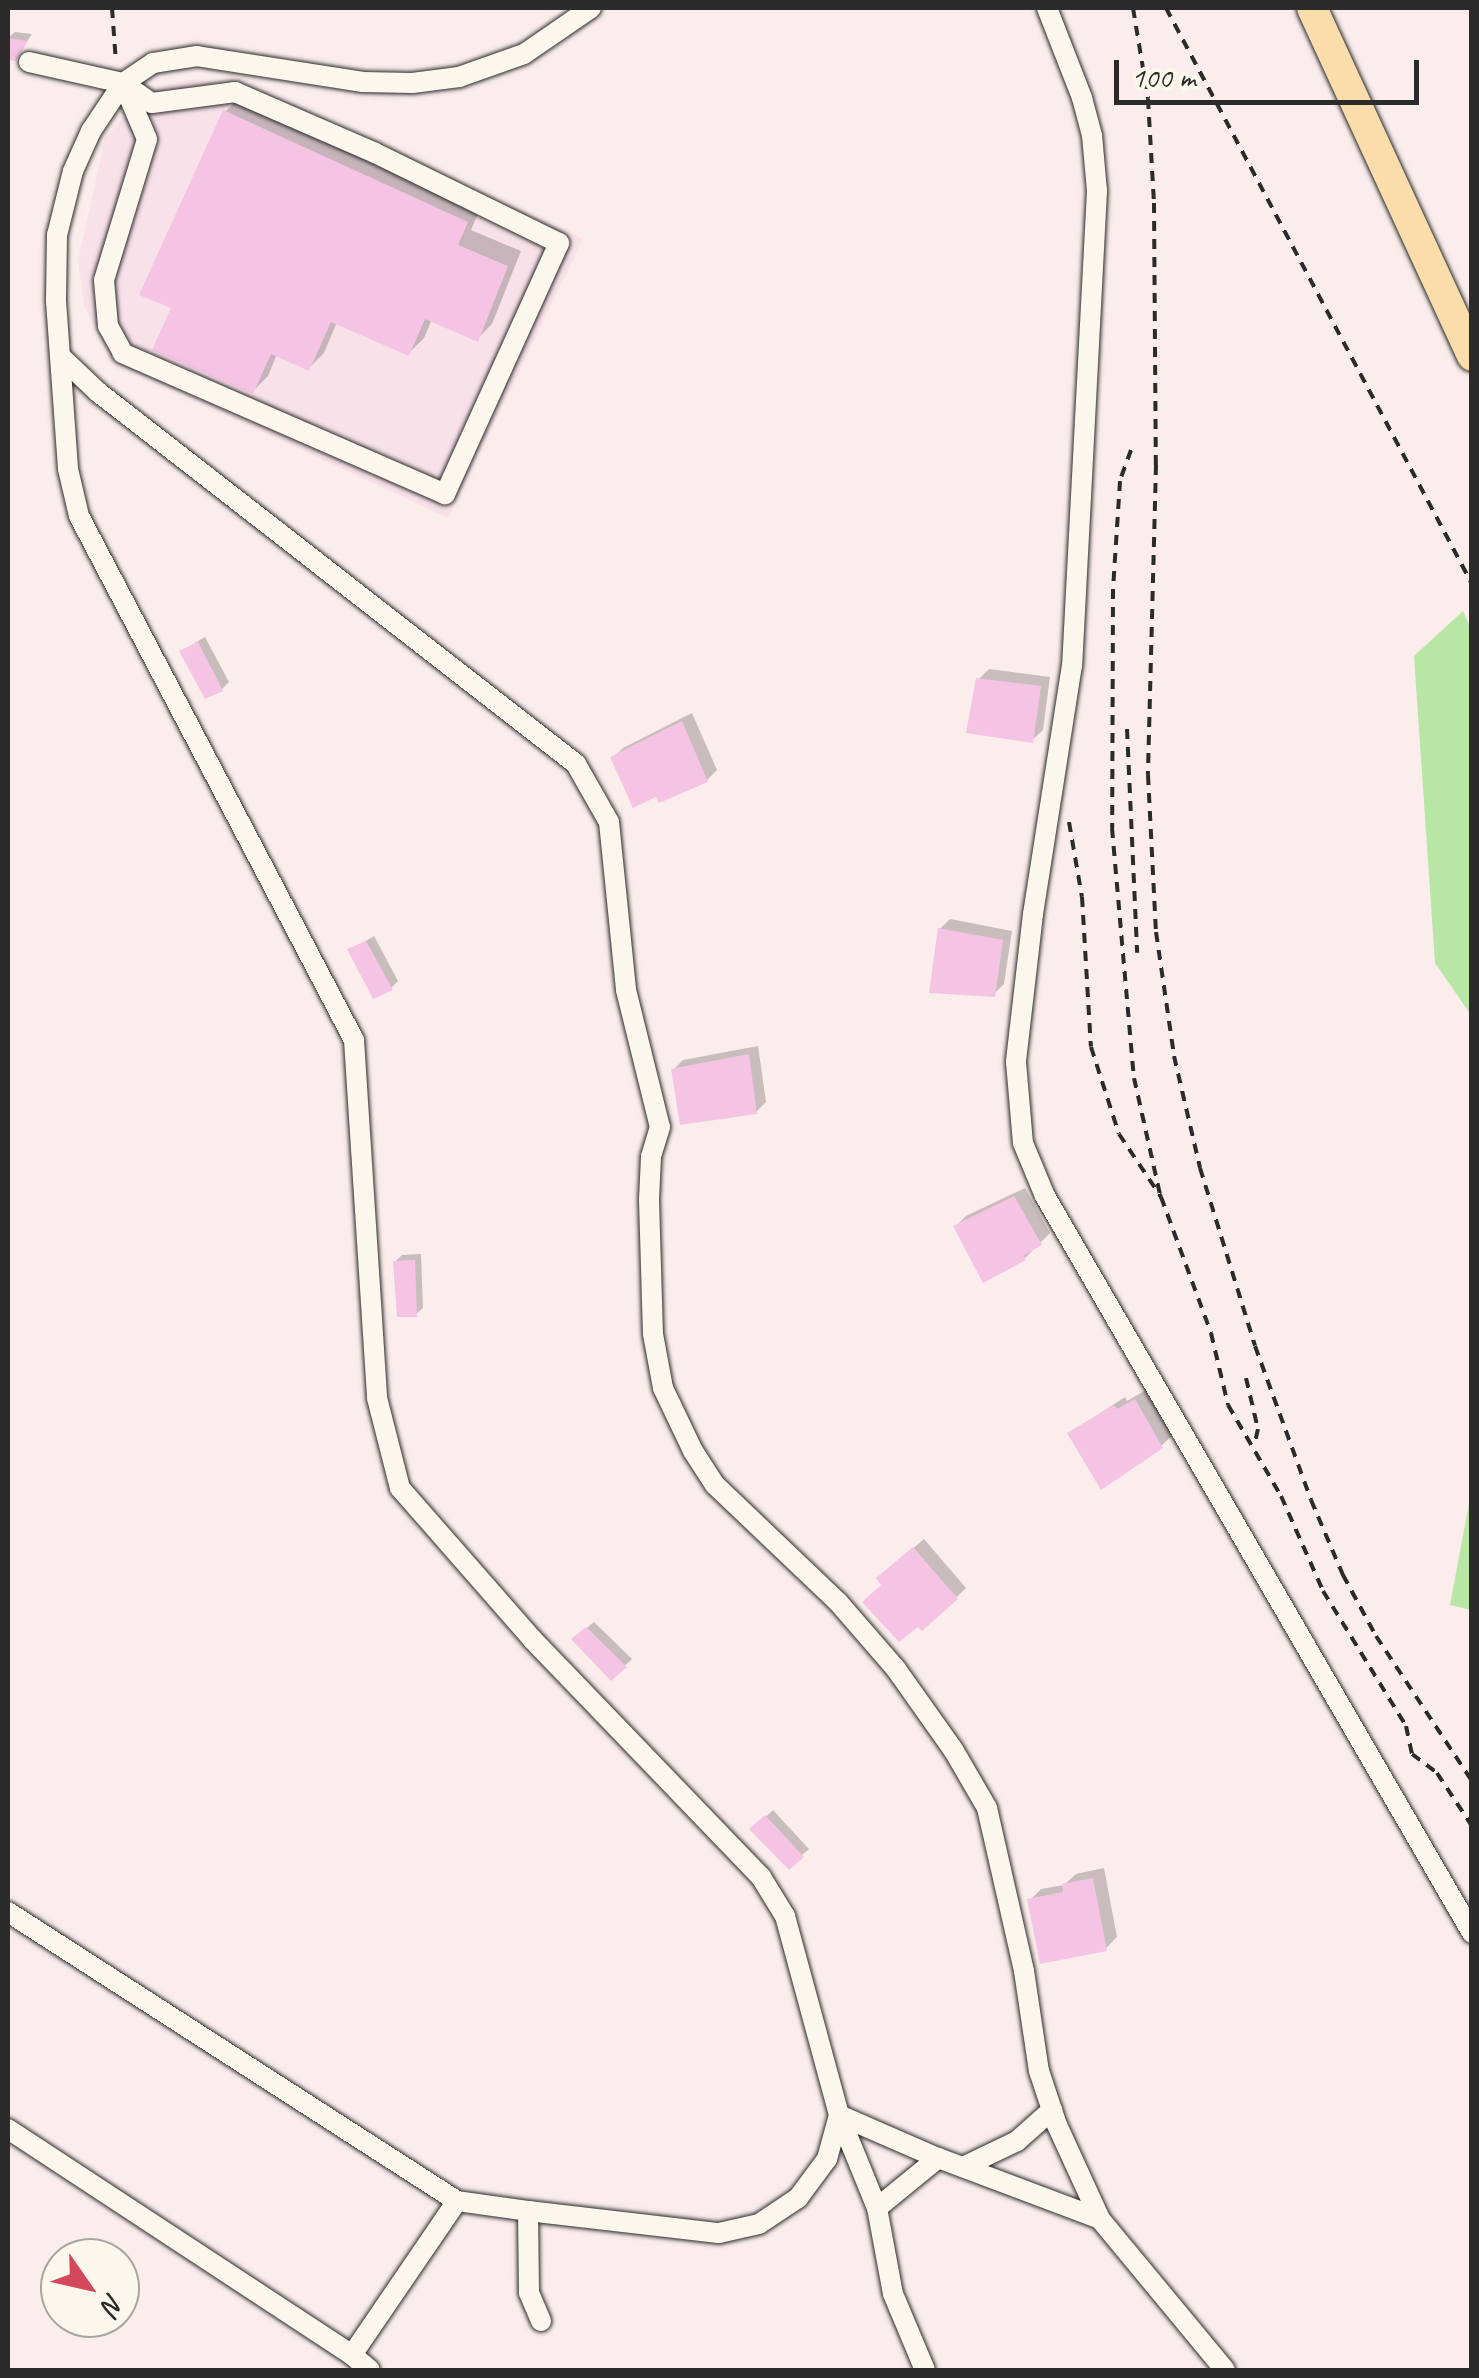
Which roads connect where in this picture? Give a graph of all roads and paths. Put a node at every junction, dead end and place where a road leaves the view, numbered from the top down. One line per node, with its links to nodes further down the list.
1 (112, 8): 8 (path)
2 (590, 8): 8 (lane)
3 (1046, 8): 14 (lane)
4 (1134, 8): 21 (path)
5 (1166, 8): 12 (path)
6 (1312, 8): 9 (highway)
7 (29, 62): 8 (lane)
8 (123, 83): 8 (lane); 10 (lane)
9 (1472, 356)
10 (61, 357): 25 (lane); 26 (lane)
11 (1131, 450): 15 (path)
12 (1472, 584)
13 (1127, 729): 16 (path)
14 (1055, 780): 18 (path); 24 (lane)
15 (1115, 880): 16 (path); 18 (path)
16 (1131, 881): 17 (path)
17 (1136, 954)
18 (1161, 1198): 20 (path)
19 (1246, 1378): 20 (path)
20 (1254, 1448): 22 (path)
21 (1472, 1780)
22 (1472, 1826)
23 (8, 1912): 30 (lane)
24 (1472, 1933)
25 (1052, 2110): 29 (lane); 33 (lane)
26 (839, 2115): 28 (lane); 31 (lane); 32 (lane)
27 (8, 2129): 35 (lane)
28 (938, 2158): 29 (lane); 31 (lane)
29 (963, 2166): 33 (lane)
30 (457, 2202): 32 (lane); 35 (lane)
31 (878, 2208): 37 (lane)
32 (528, 2211): 34 (lane)
33 (1100, 2219): 38 (lane)
34 (541, 2320)
35 (352, 2356): 36 (lane)
36 (370, 2370)
37 (925, 2370)
38 (1224, 2370)

